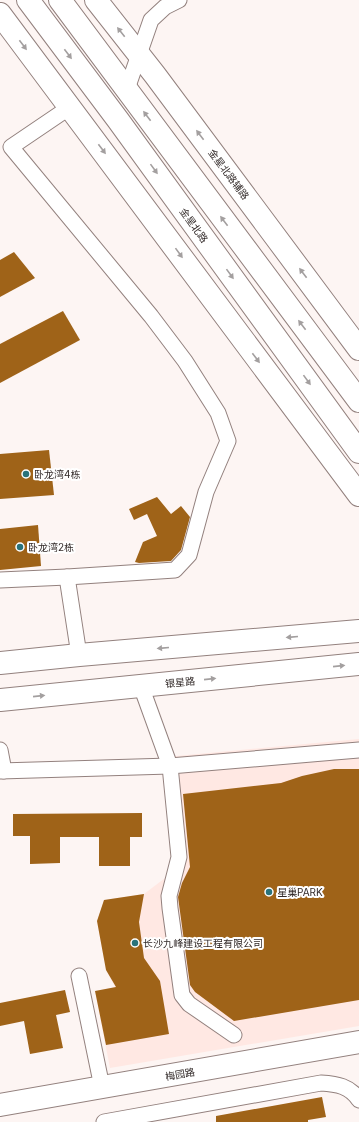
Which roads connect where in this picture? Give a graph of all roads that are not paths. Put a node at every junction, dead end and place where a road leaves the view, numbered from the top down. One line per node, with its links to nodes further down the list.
1 (28, 0): 11 (main road, 金星北路, one-way to 11)
2 (60, 0): 7 (main road)
3 (96, 0): 6 (main road, 金星北路辅路, one-way to 3)
4 (179, 0): 6 (street)
5 (0, 14): 8 (main road, one-way to 8)
6 (139, 56): 7 (street); 9 (main road, 金星北路辅路, one-way to 6)
7 (126, 89): 10 (main road, one-way to 7)
8 (70, 107): 12 (main road, one-way to 12); 13 (street)
9 (359, 350)
10 (359, 401)
11 (359, 452)
12 (359, 495)
13 (67, 577): 14 (street); 16 (street)
14 (0, 580)
15 (359, 632): 16 (main road, one-way to 16)
16 (80, 655): 17 (main road)
17 (0, 663)
18 (359, 664): 19 (main road, 银星路, one-way to 18)
19 (141, 686): 20 (main road, 银星路, one-way to 19); 23 (street)
20 (0, 700)
21 (0, 750): 24 (street)
22 (359, 750): 23 (street)
23 (170, 766): 24 (street); 27 (street)
24 (2, 771)
25 (80, 976): 29 (street)
26 (359, 1034): 29 (main road, 梅园路)
27 (234, 1035)
28 (359, 1042): 29 (main road, 梅园路)
29 (101, 1084): 30 (main road, 梅园路); 32 (main road, 梅园路)
30 (0, 1098)
31 (359, 1100): 33 (street)
32 (0, 1105)
33 (104, 1122)

